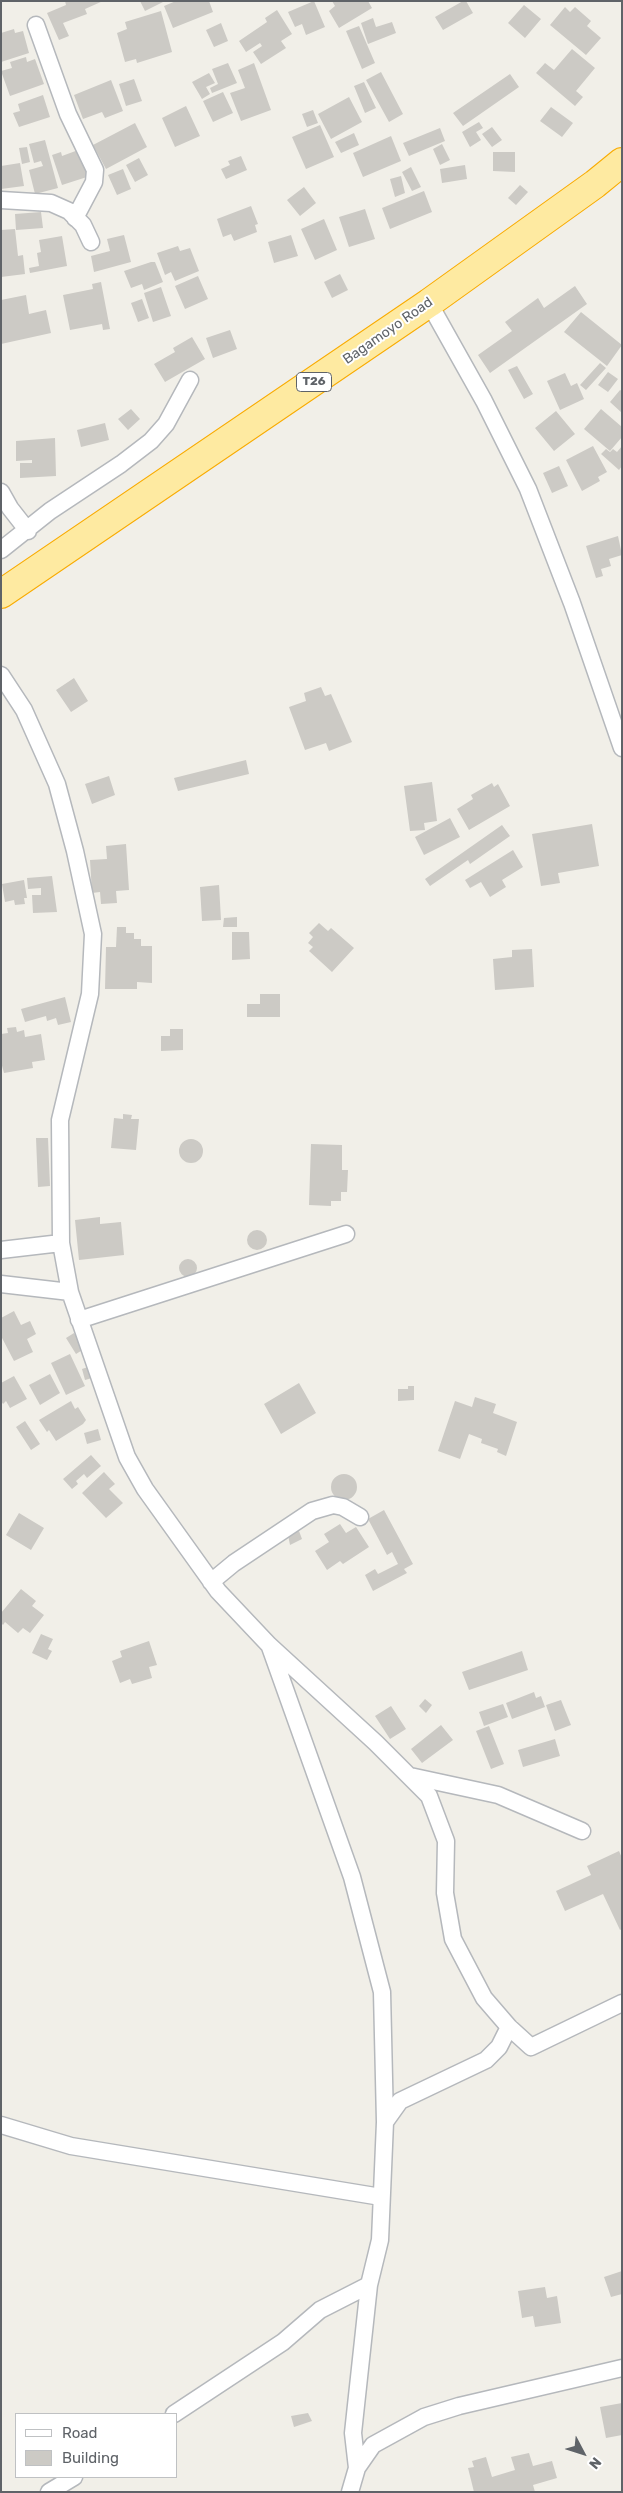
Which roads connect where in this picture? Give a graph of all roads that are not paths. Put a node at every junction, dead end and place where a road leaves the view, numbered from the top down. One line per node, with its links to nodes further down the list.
1 (36, 25): 4 (street)
2 (622, 162): 6 (highway, Bagamoyo Road / T26)
3 (1, 200): 4 (street)
4 (75, 218): 5 (street)
5 (91, 242)
6 (428, 303): 11 (highway, Bagamoyo Road / T26); 13 (street)
7 (190, 380): 9 (street)
8 (1, 492): 9 (street)
9 (28, 530): 10 (street)
10 (1, 550)
11 (1, 594)
12 (1, 675): 15 (street)
13 (622, 748)
14 (346, 1234): 19 (street)
15 (61, 1243): 16 (street); 18 (street)
16 (1, 1250)
17 (1, 1284): 18 (street)
18 (70, 1292): 19 (street)
19 (80, 1320): 21 (street)
20 (360, 1517): 21 (street)
21 (211, 1582): 22 (street)
22 (269, 1645): 23 (street); 27 (street)
23 (410, 1776): 24 (street); 26 (street)
24 (582, 1831)
25 (622, 2002): 26 (street)
26 (509, 2027): 27 (street)
27 (385, 2122): 29 (street)
28 (1, 2125): 29 (street)
29 (380, 2197): 30 (street)
30 (369, 2285): 32 (street); 33 (street)
31 (622, 2368): 33 (street)
32 (176, 2413)
33 (357, 2468): 36 (street)
34 (72, 2478): 35 (street)
35 (49, 2492)
36 (350, 2492)

